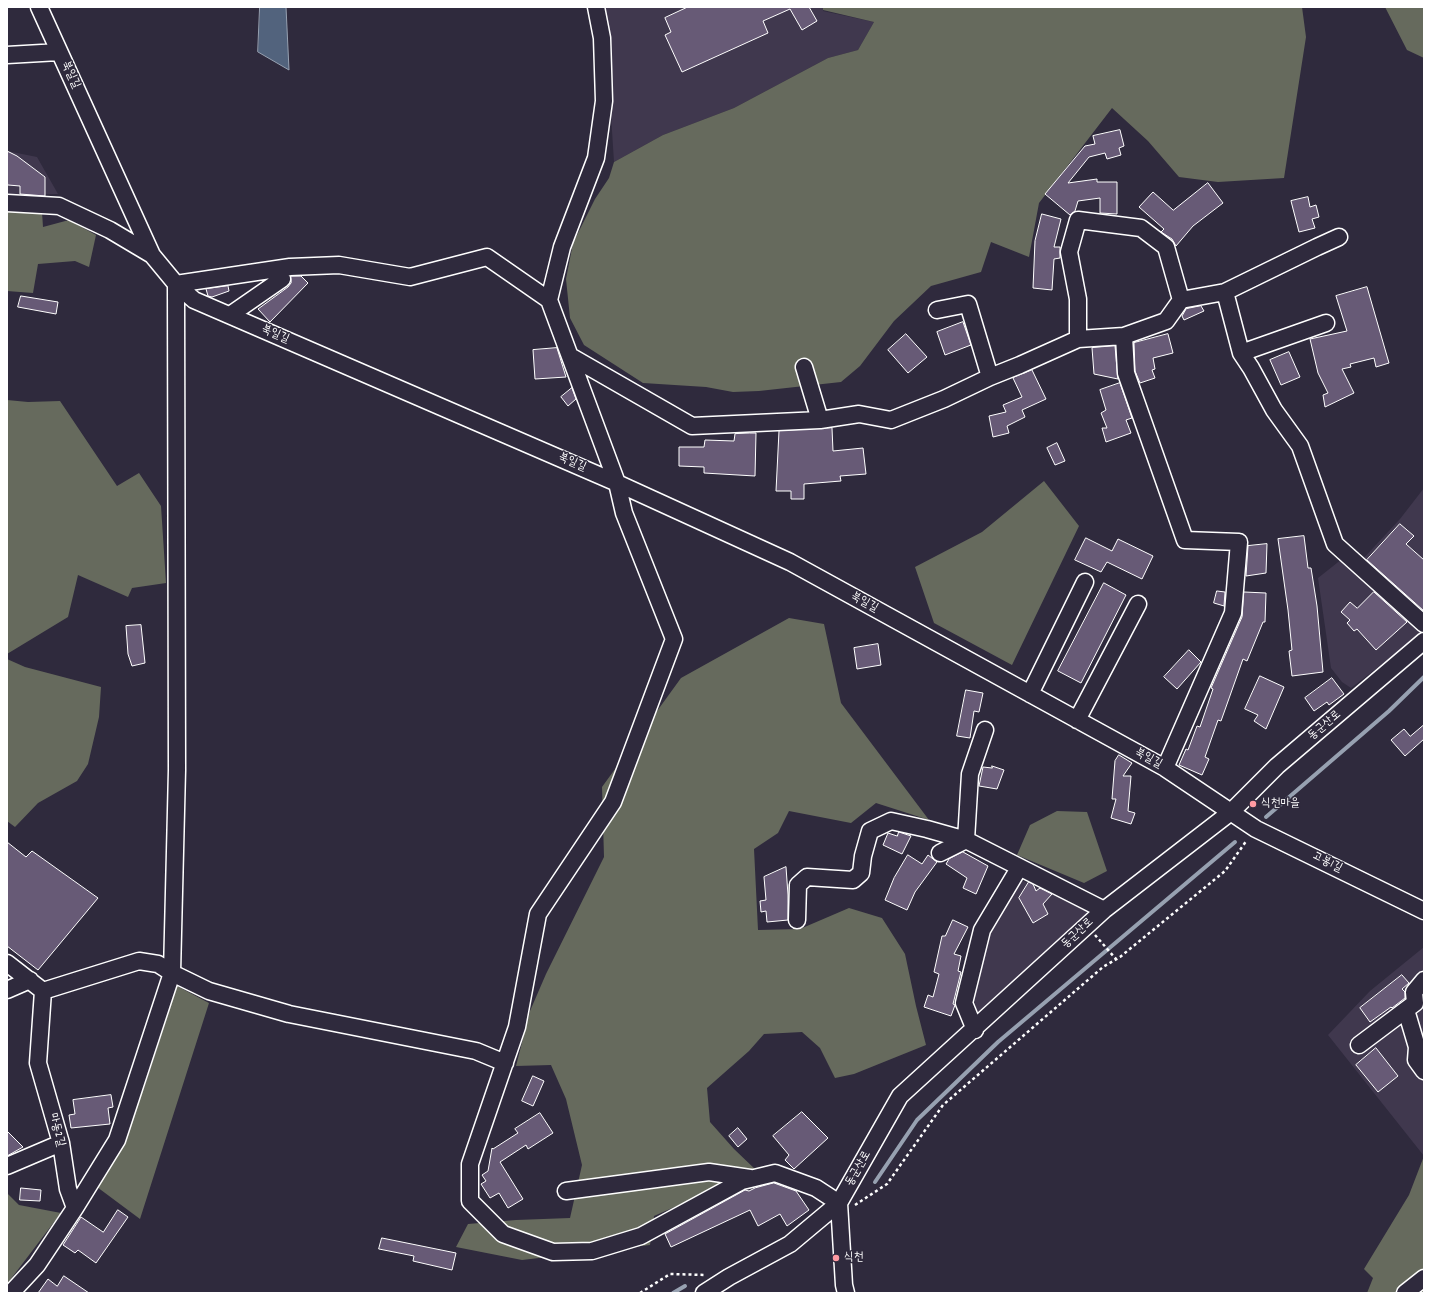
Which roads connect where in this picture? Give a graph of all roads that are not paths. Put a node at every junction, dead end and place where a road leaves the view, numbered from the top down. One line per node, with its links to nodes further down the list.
1 (39, 7): 3 (street, 북일길)
2 (596, 7): 11 (street)
3 (59, 52): 4 (street); 7 (street, 북일길)
4 (7, 55)
5 (7, 203): 7 (street)
6 (1339, 237): 10 (street)
7 (152, 255): 9 (street, 북일길)
8 (282, 279): 14 (street)
9 (176, 284): 11 (street); 14 (street, 북일길); 40 (street)
10 (1225, 292): 12 (street); 18 (street)
11 (549, 300): 19 (street)
12 (1181, 300): 16 (street); 17 (street)
13 (937, 310): 21 (street)
14 (230, 315): 23 (street, 북일길)
15 (1326, 323): 18 (street)
16 (1124, 336): 17 (street); 31 (street)
17 (1078, 339): 21 (street)
18 (1241, 353): 26 (street)
19 (570, 356): 22 (street); 23 (street)
20 (804, 367): 22 (street)
21 (990, 377): 22 (street)
22 (820, 420)
23 (617, 483): 28 (street, 북일길); 48 (street)
24 (1085, 582): 28 (street)
25 (1138, 604): 29 (street)
26 (1424, 624)
27 (1424, 641): 32 (street, 동군산로)
28 (1030, 694): 29 (street, 북일길)
29 (1077, 720): 31 (street, 북일길)
30 (985, 730): 33 (street)
31 (1165, 768): 32 (street, 북일길)
32 (1232, 812): 36 (street, 동군산로); 37 (street, 고봉1길)
33 (966, 840): 34 (street); 35 (street); 38 (street)
34 (940, 853)
35 (1019, 868): 36 (street); 46 (street)
36 (1104, 910): 46 (street, 동군산로)
37 (1424, 911)
38 (797, 920)
39 (7, 963): 41 (street)
40 (172, 973): 44 (street); 48 (street); 54 (street)
41 (30, 980): 43 (street); 44 (street)
42 (1424, 980): 45 (street)
43 (7, 990)
44 (44, 991): 50 (street, 마동2길)
45 (1406, 1010): 47 (street); 49 (street)
46 (975, 1030): 55 (street, 동군산로)
47 (1359, 1045)
48 (505, 1063): 52 (street)
49 (1424, 1071)
50 (61, 1143): 51 (street); 54 (street, 마동2길)
51 (7, 1166)
52 (754, 1178): 53 (street); 55 (street)
53 (566, 1191)
54 (75, 1208): 57 (street)
55 (840, 1209): 58 (street); 59 (street)
56 (1424, 1278): 60 (street)
57 (11, 1293)
58 (704, 1293)
59 (846, 1293)
60 (1405, 1293)

